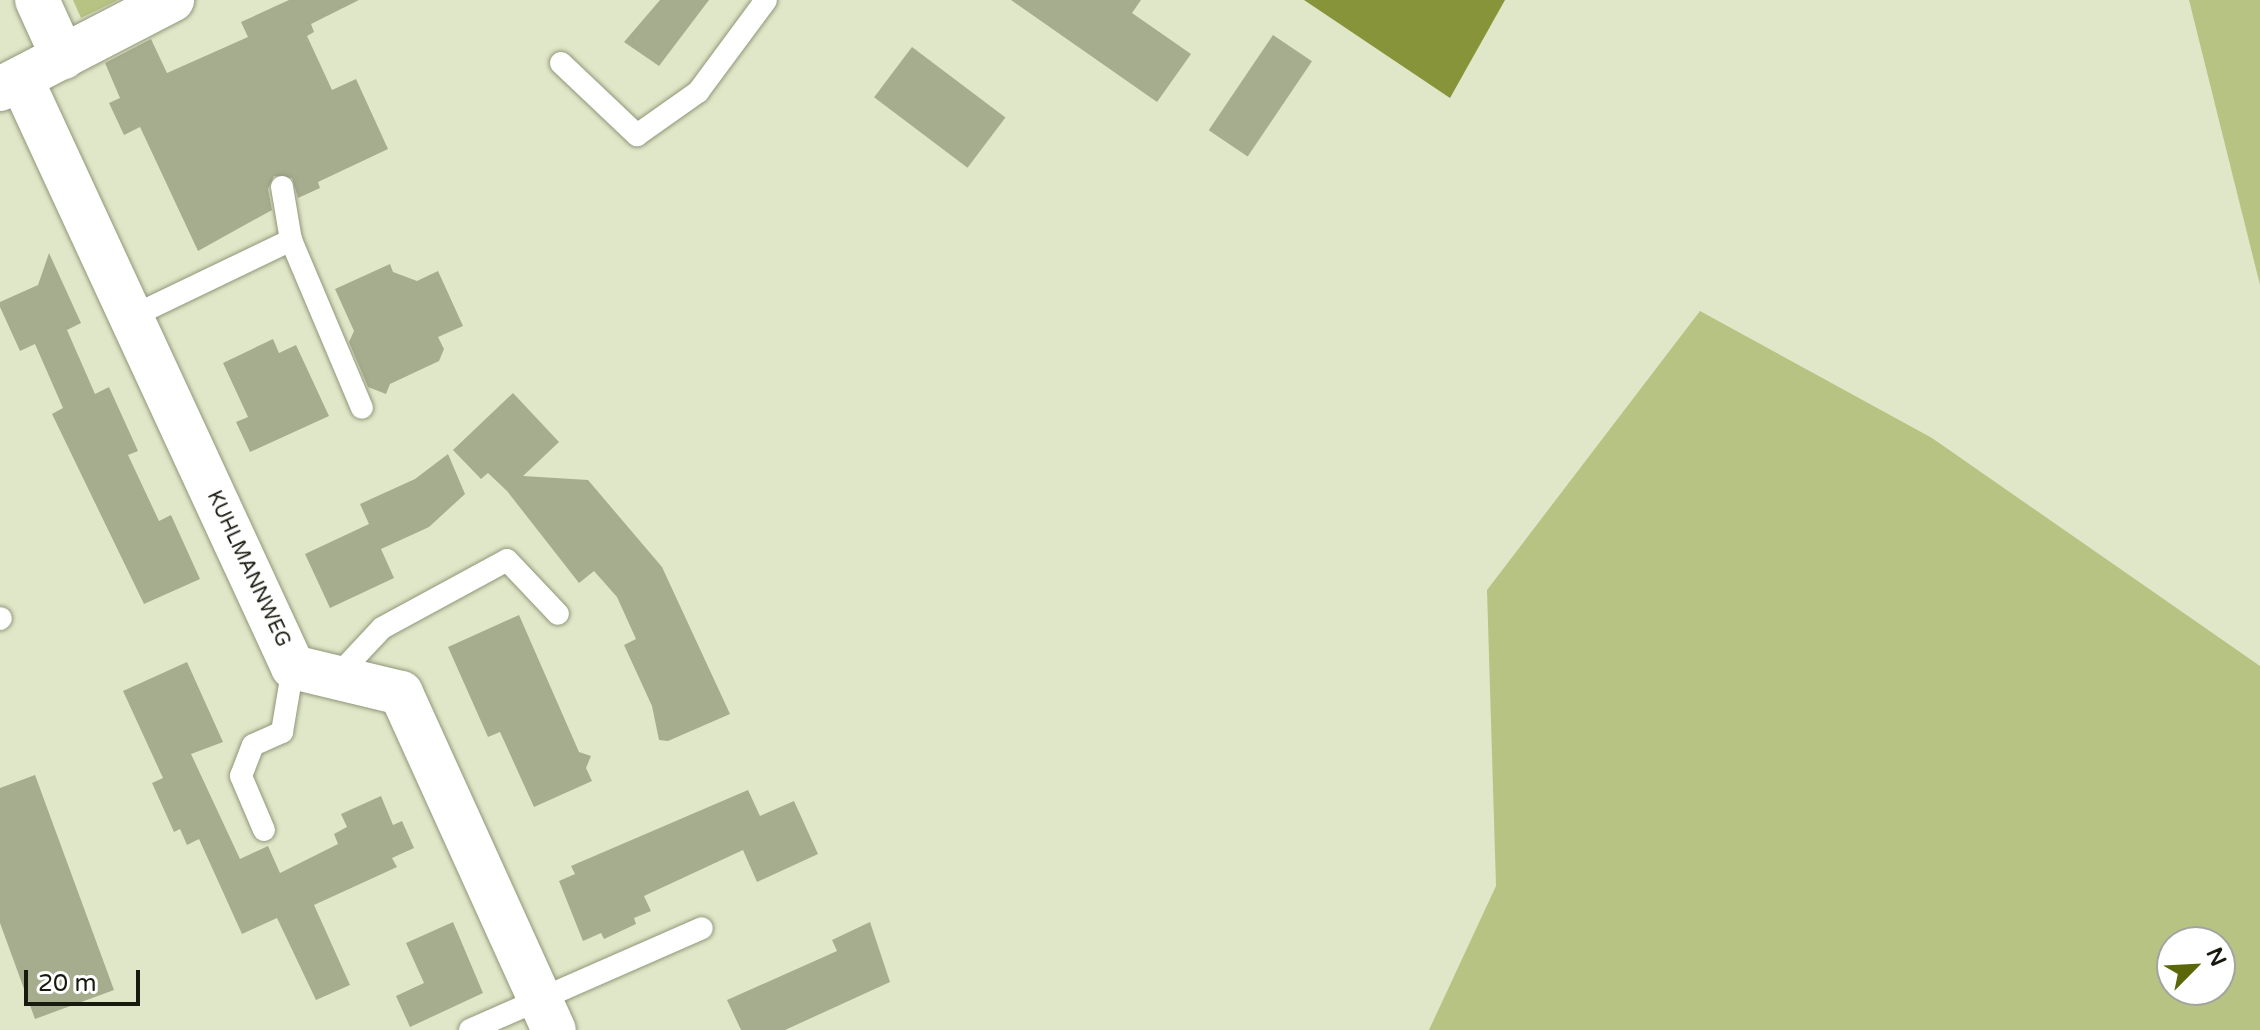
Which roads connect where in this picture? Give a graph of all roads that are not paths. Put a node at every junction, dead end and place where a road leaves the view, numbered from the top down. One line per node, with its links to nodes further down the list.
1 (37, 0): 4 (street)
2 (172, 0): 4 (street)
3 (766, 0): 5 (lane)
4 (63, 57): 6 (street)
5 (561, 63)
6 (11, 84): 9 (street, KUHLMANNWEG)
7 (282, 187): 8 (lane)
8 (291, 240): 9 (lane); 10 (lane)
9 (131, 317): 12 (street, KUHLMANNWEG)
10 (362, 408)
11 (558, 614): 13 (lane)
12 (293, 667): 13 (street, KUHLMANNWEG); 14 (lane)
13 (337, 676): 16 (street, KUHLMANNWEG)
14 (264, 830)
15 (702, 928): 16 (lane)
16 (547, 1015): 17 (lane)
17 (470, 1030)

